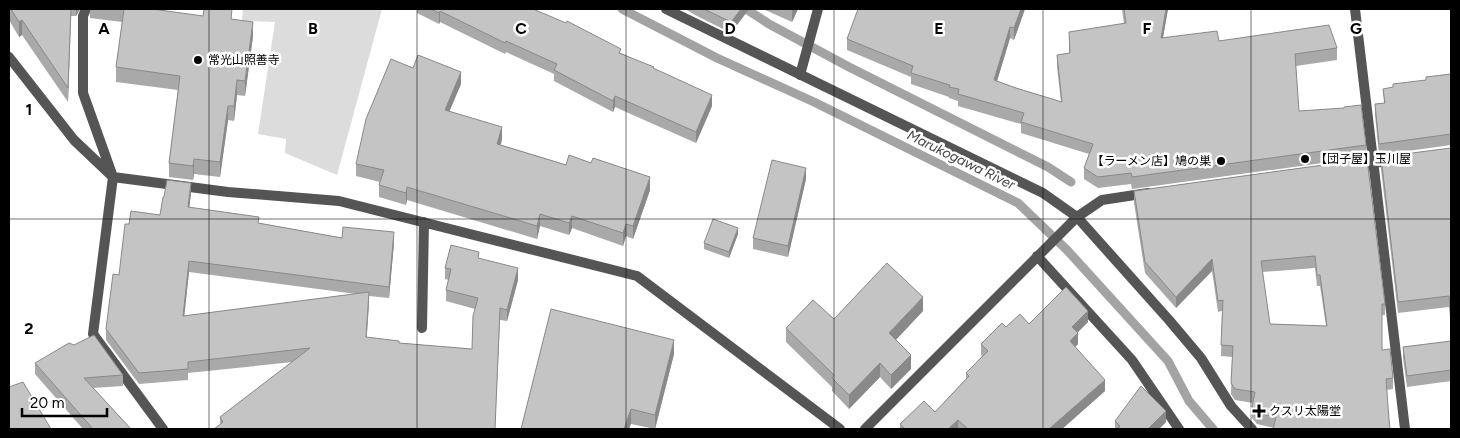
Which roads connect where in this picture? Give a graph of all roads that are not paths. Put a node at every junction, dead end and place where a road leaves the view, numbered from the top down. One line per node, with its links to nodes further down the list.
1 (86, 9): 10 (street)
2 (666, 9): 6 (street)
3 (818, 9): 6 (street)
4 (1355, 9): 8 (street)
5 (9, 57): 10 (street)
6 (800, 75): 12 (street)
7 (1403, 159): 8 (street)
8 (1374, 163): 9 (street); 21 (street)
9 (1345, 167)
10 (113, 177): 13 (street); 16 (street)
11 (1162, 191): 12 (street)
12 (1077, 217): 14 (street); 20 (street)
13 (424, 222): 15 (street); 17 (street)
14 (1037, 256): 18 (street); 19 (street)
15 (422, 328)
16 (163, 429)
17 (840, 429)
18 (865, 429)
19 (1179, 429)
20 (1252, 429)
21 (1405, 429)

